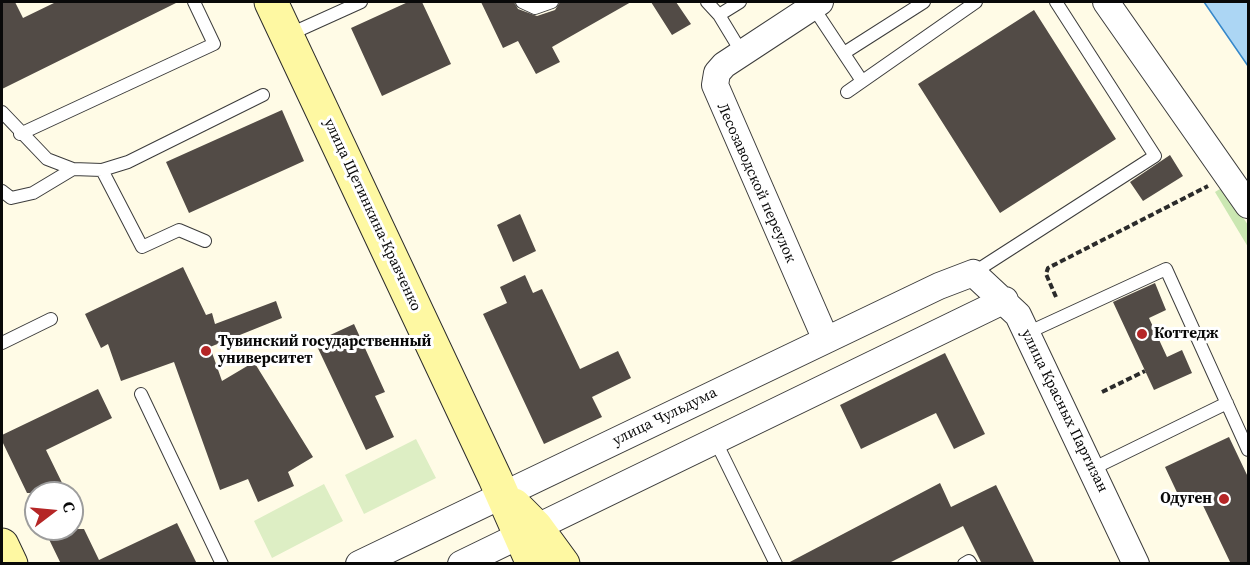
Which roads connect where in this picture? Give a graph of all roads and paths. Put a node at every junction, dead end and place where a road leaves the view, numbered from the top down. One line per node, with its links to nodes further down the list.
1 (194, 2): 21 (lane)
2 (271, 2): 14 (street, улица Щетинкина-Кравченко)
3 (361, 2): 14 (lane)
4 (522, 2): 5 (lane)
5 (552, 2)
6 (706, 2): 13 (lane)
7 (740, 2): 13 (lane)
8 (924, 2): 16 (lane)
9 (976, 2): 17 (lane)
10 (1056, 2): 28 (lane)
11 (1106, 2): 24 (street)
12 (816, 4): 15 (street, Лесозаводской переулок); 16 (lane)
13 (719, 15): 15 (lane)
14 (287, 36): 42 (street, улица Щетинкина-Кравченко)
15 (742, 53): 33 (street, Лесозаводской переулок)
16 (844, 53): 17 (lane)
17 (862, 81): 18 (lane)
18 (847, 92)
19 (263, 95): 23 (lane)
20 (2, 112): 21 (lane)
21 (20, 134): 22 (lane)
22 (73, 169): 23 (lane); 25 (lane)
23 (102, 170): 27 (lane)
24 (1228, 175): 26 (street); 29 (path)
25 (2, 191)
26 (1248, 205)
27 (205, 241)
28 (973, 273): 30 (street, улица Красных Партизан); 33 (street, улица Чульдума)
29 (1056, 297)
30 (1005, 300): 32 (street, улица Красных Партизан); 39 (street)
31 (51, 319): 34 (lane)
32 (1027, 333): 38 (lane); 41 (street, улица Красных Партизан)
33 (826, 340): 42 (street, улица Чульдума)
34 (2, 343)
35 (1145, 370): 36 (path)
36 (1102, 392)
37 (141, 394): 46 (lane)
38 (1227, 403): 40 (lane); 41 (lane)
39 (716, 440): 43 (street); 50 (lane)
40 (1248, 450)
41 (1092, 469): 53 (street, улица Красных Партизан)
42 (503, 494): 43 (street, улица Щетинкина-Кравченко); 47 (street, улица Чульдума)
43 (530, 542): 48 (street); 49 (street, улица Щетинкина-Кравченко)
44 (2, 545): 45 (street)
45 (11, 564)
46 (222, 564)
47 (359, 564)
48 (461, 564)
49 (562, 564)
50 (777, 564)
51 (964, 564): 52 (lane)
52 (971, 564)
53 (1136, 564)

